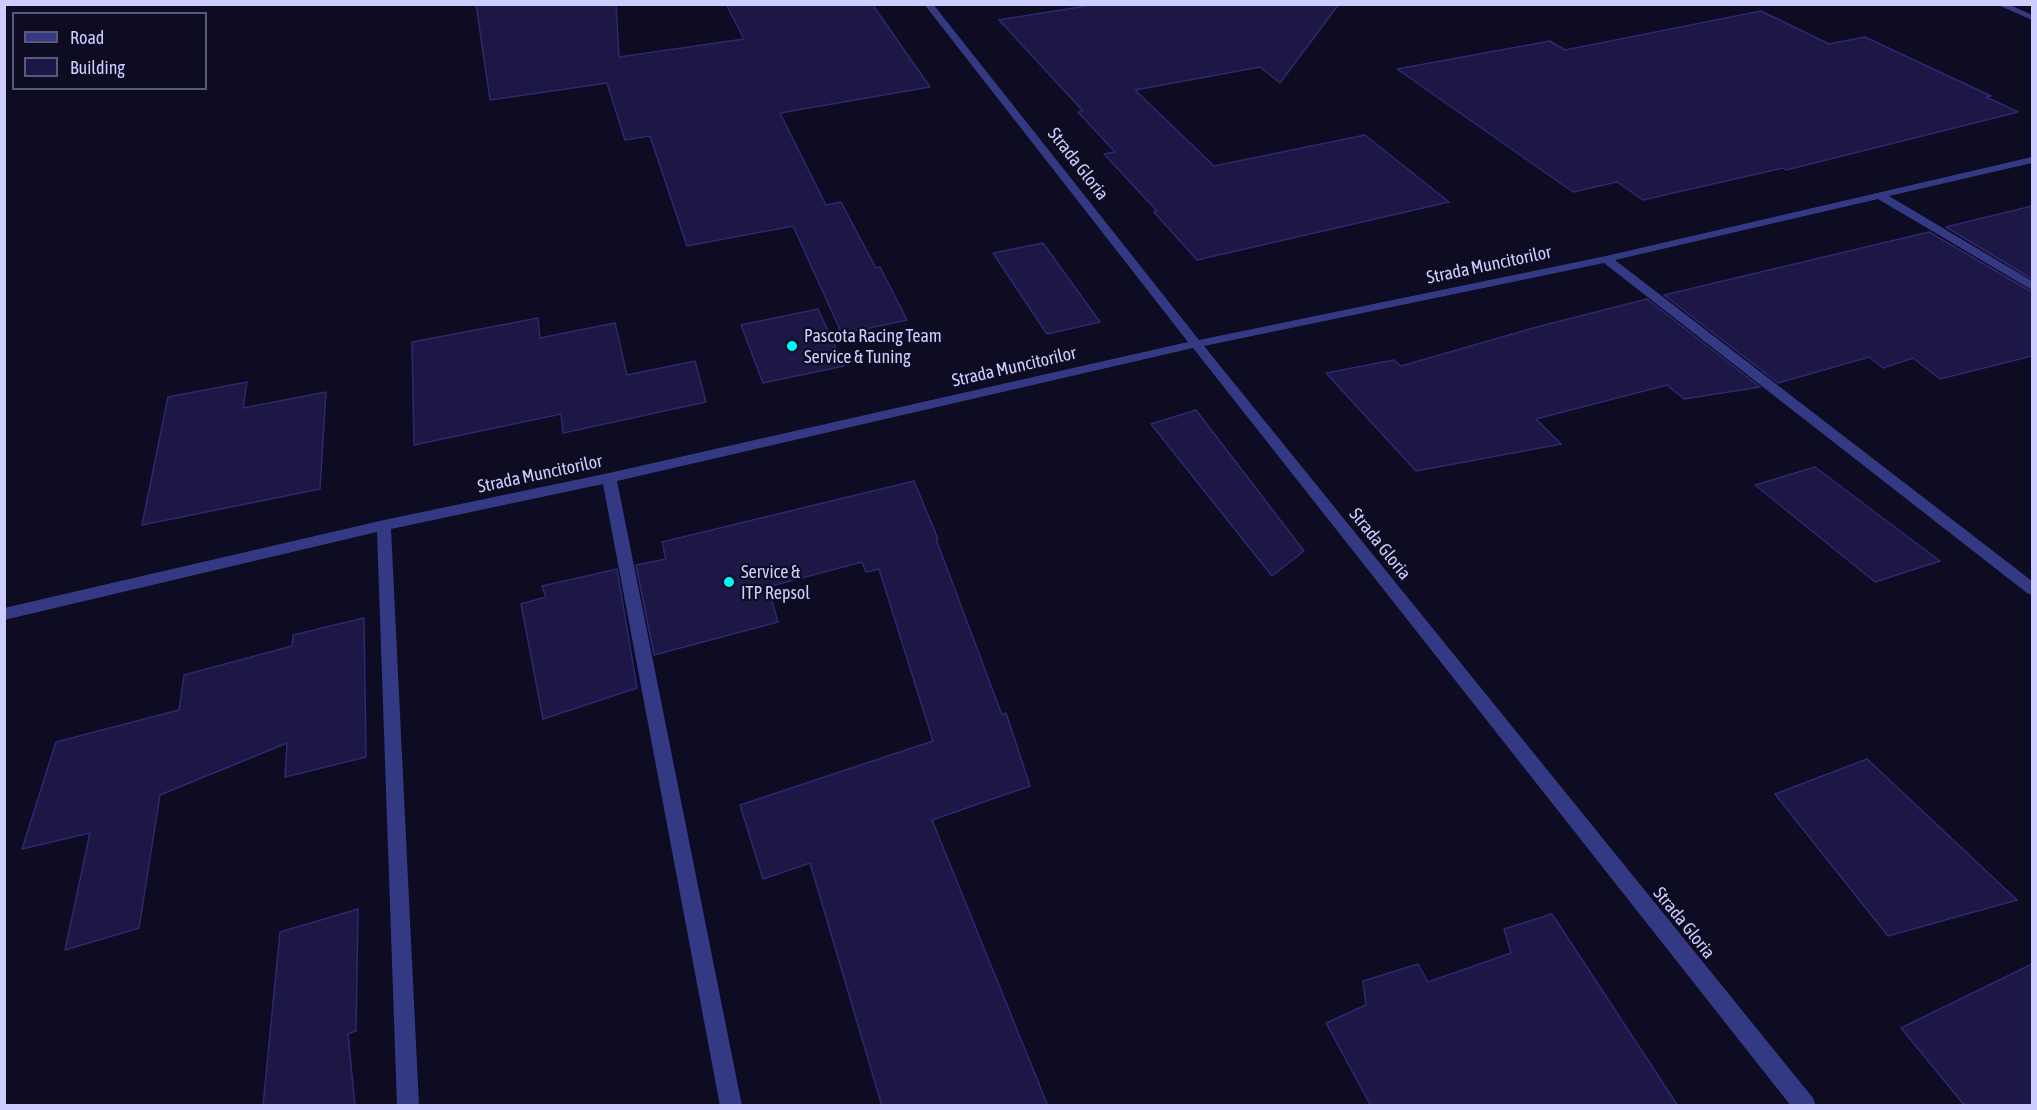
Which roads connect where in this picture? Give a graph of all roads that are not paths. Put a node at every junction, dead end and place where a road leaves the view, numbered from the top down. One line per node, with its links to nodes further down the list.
1 (928, 4): 8 (street, Strada Gloria)
2 (2000, 4): 3 (street)
3 (2032, 18)
4 (2032, 160): 5 (street, Strada Muncitorilor)
5 (1879, 195): 6 (street, Strada Muncitorilor); 7 (street)
6 (1606, 259): 8 (street, Strada Muncitorilor); 11 (street)
7 (2032, 286)
8 (1196, 344): 9 (street, Strada Muncitorilor); 15 (street, Strada Gloria)
9 (609, 478): 10 (street, Strada Muncitorilor); 14 (street)
10 (384, 525): 12 (street, Strada Muncitorilor); 13 (street)
11 (2032, 589)
12 (4, 614)
13 (408, 1106)
14 (731, 1106)
15 (1805, 1106)

